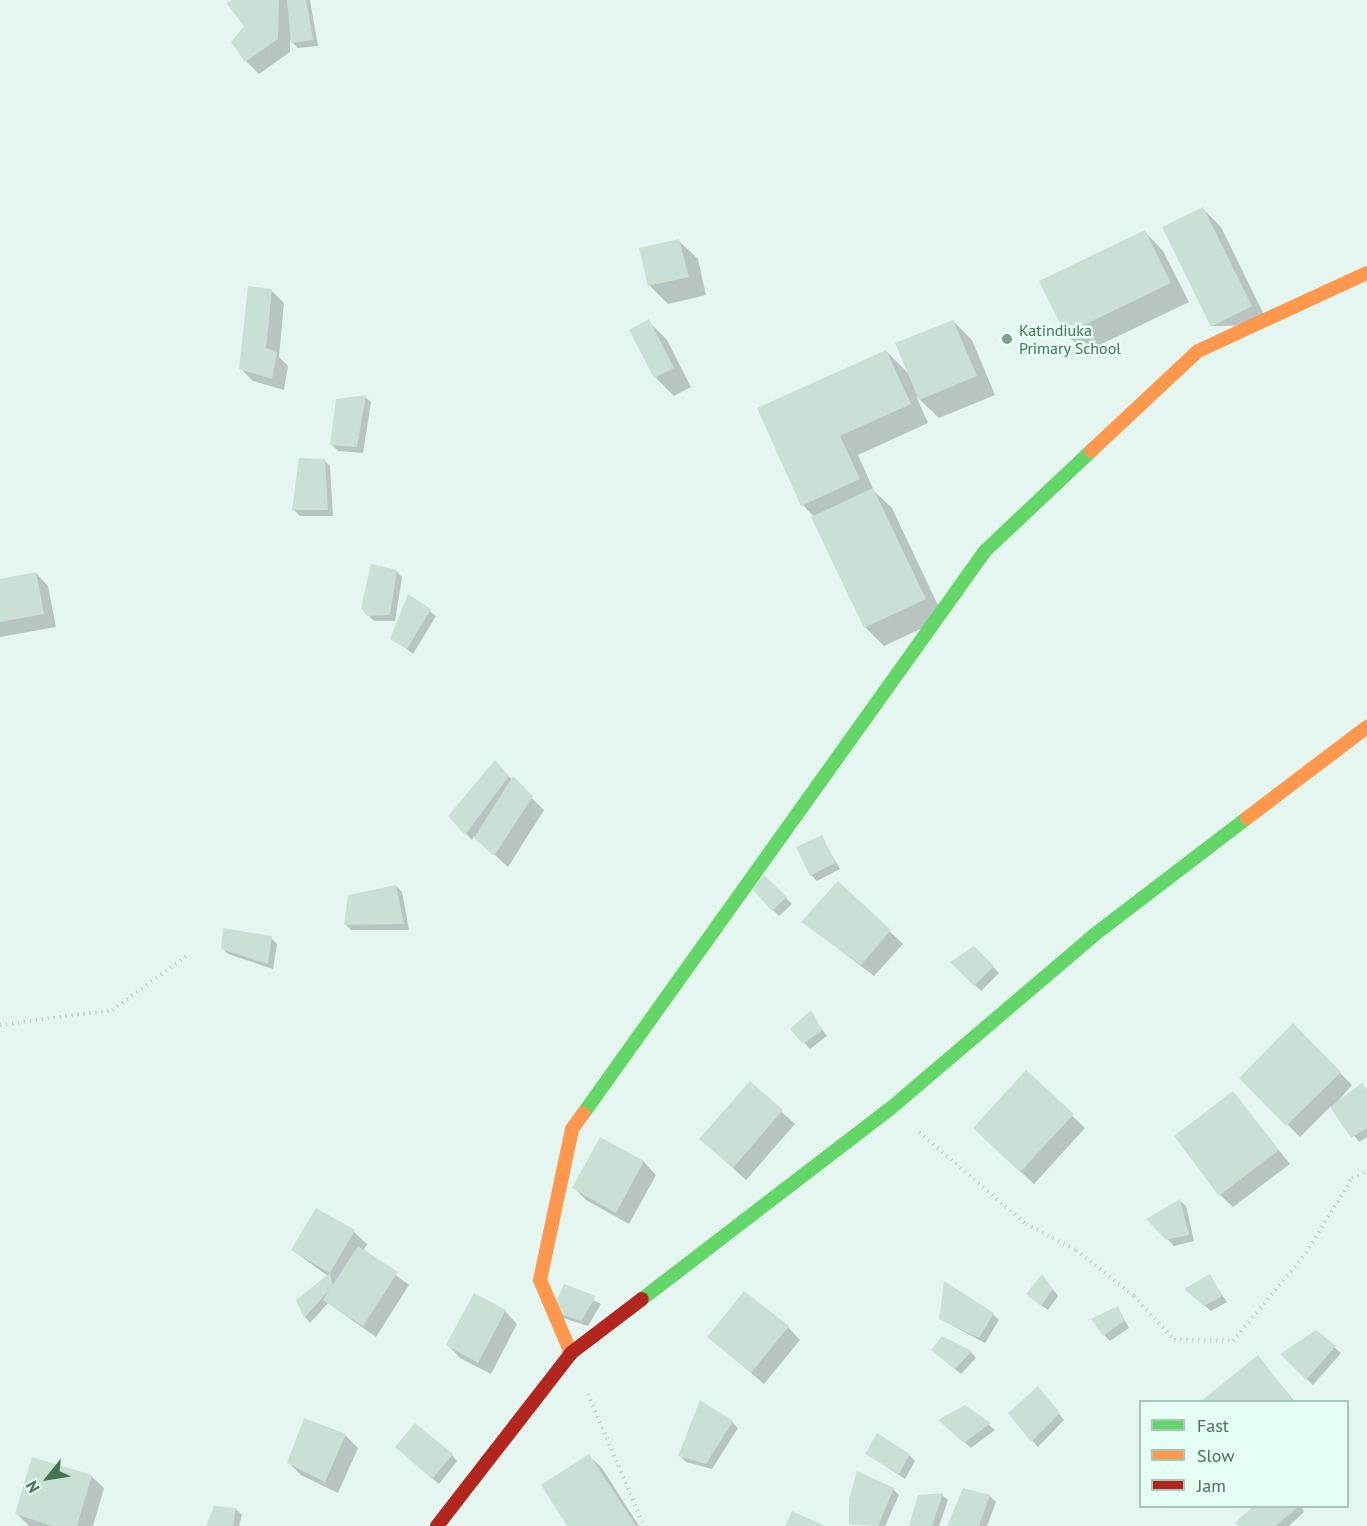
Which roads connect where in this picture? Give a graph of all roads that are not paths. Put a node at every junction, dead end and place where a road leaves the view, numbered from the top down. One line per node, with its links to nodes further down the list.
1 (1367, 273): 3 (street)
2 (1367, 727): 3 (street)
3 (571, 1353): 4 (street)
4 (437, 1526)

